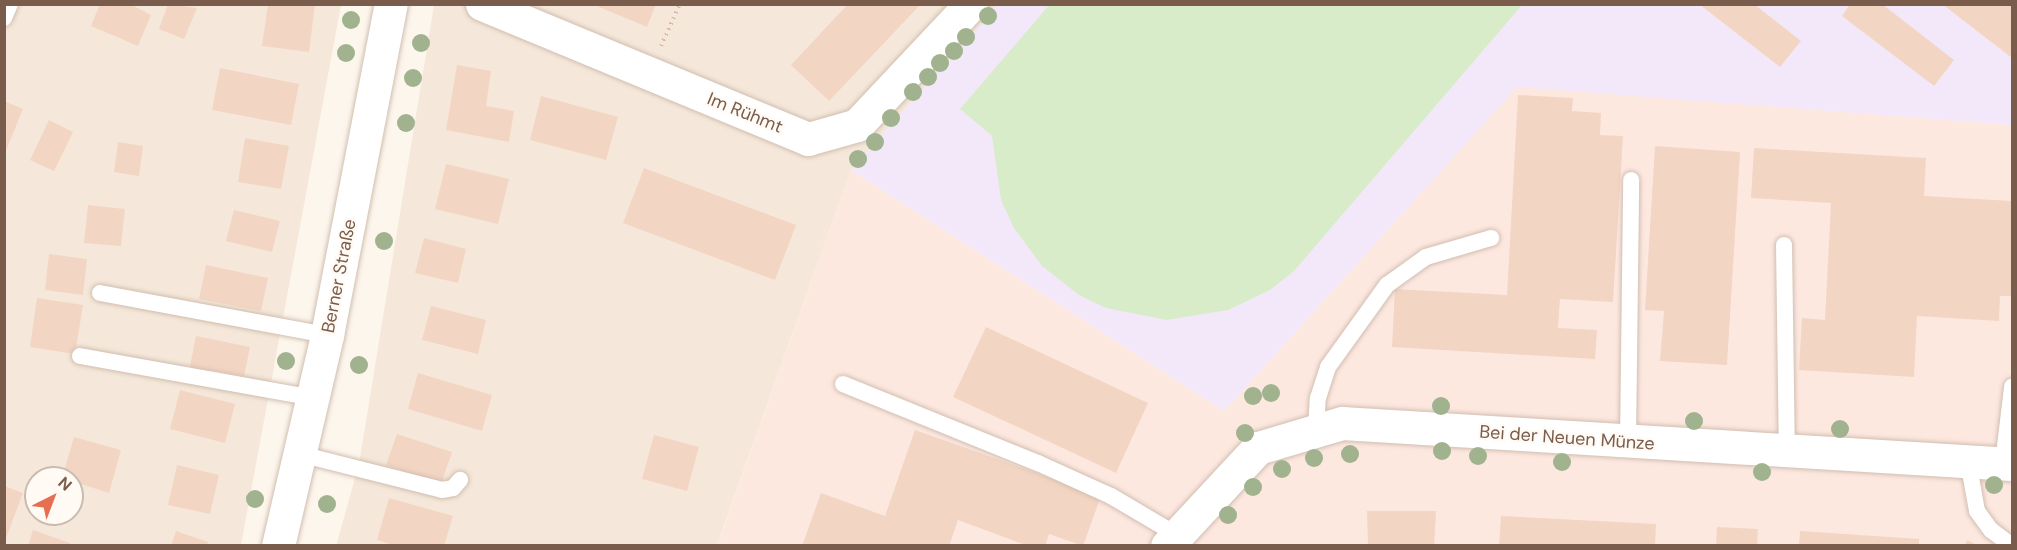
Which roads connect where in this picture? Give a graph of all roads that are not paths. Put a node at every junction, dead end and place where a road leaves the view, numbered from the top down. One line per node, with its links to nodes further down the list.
1 (10, 4): 5 (lane)
2 (391, 4): 10 (street, Berner Straße)
3 (482, 4): 4 (street, Im Rühmt)
4 (971, 4)
5 (4, 18)
6 (1631, 180): 16 (lane)
7 (1491, 238): 15 (lane)
8 (1784, 245): 17 (lane)
9 (100, 293): 10 (lane)
10 (327, 335): 14 (street, Berner Straße)
11 (80, 356): 14 (lane)
12 (843, 384): 22 (lane)
13 (2013, 387): 20 (lane)
14 (313, 398): 18 (street, Berner Straße)
15 (1317, 431): 16 (street, Bei der Neuen Münze); 22 (street, Bei der Neuen Münze)
16 (1629, 442): 17 (street, Bei der Neuen Münze)
17 (1786, 452): 19 (street, Bei der Neuen Münze)
18 (300, 454): 21 (lane); 23 (street, Berner Straße)
19 (1968, 461): 20 (street, Bei der Neuen Münze); 24 (lane)
20 (2008, 463)
21 (460, 480)
22 (1172, 540)
23 (278, 546)
24 (2012, 546)

